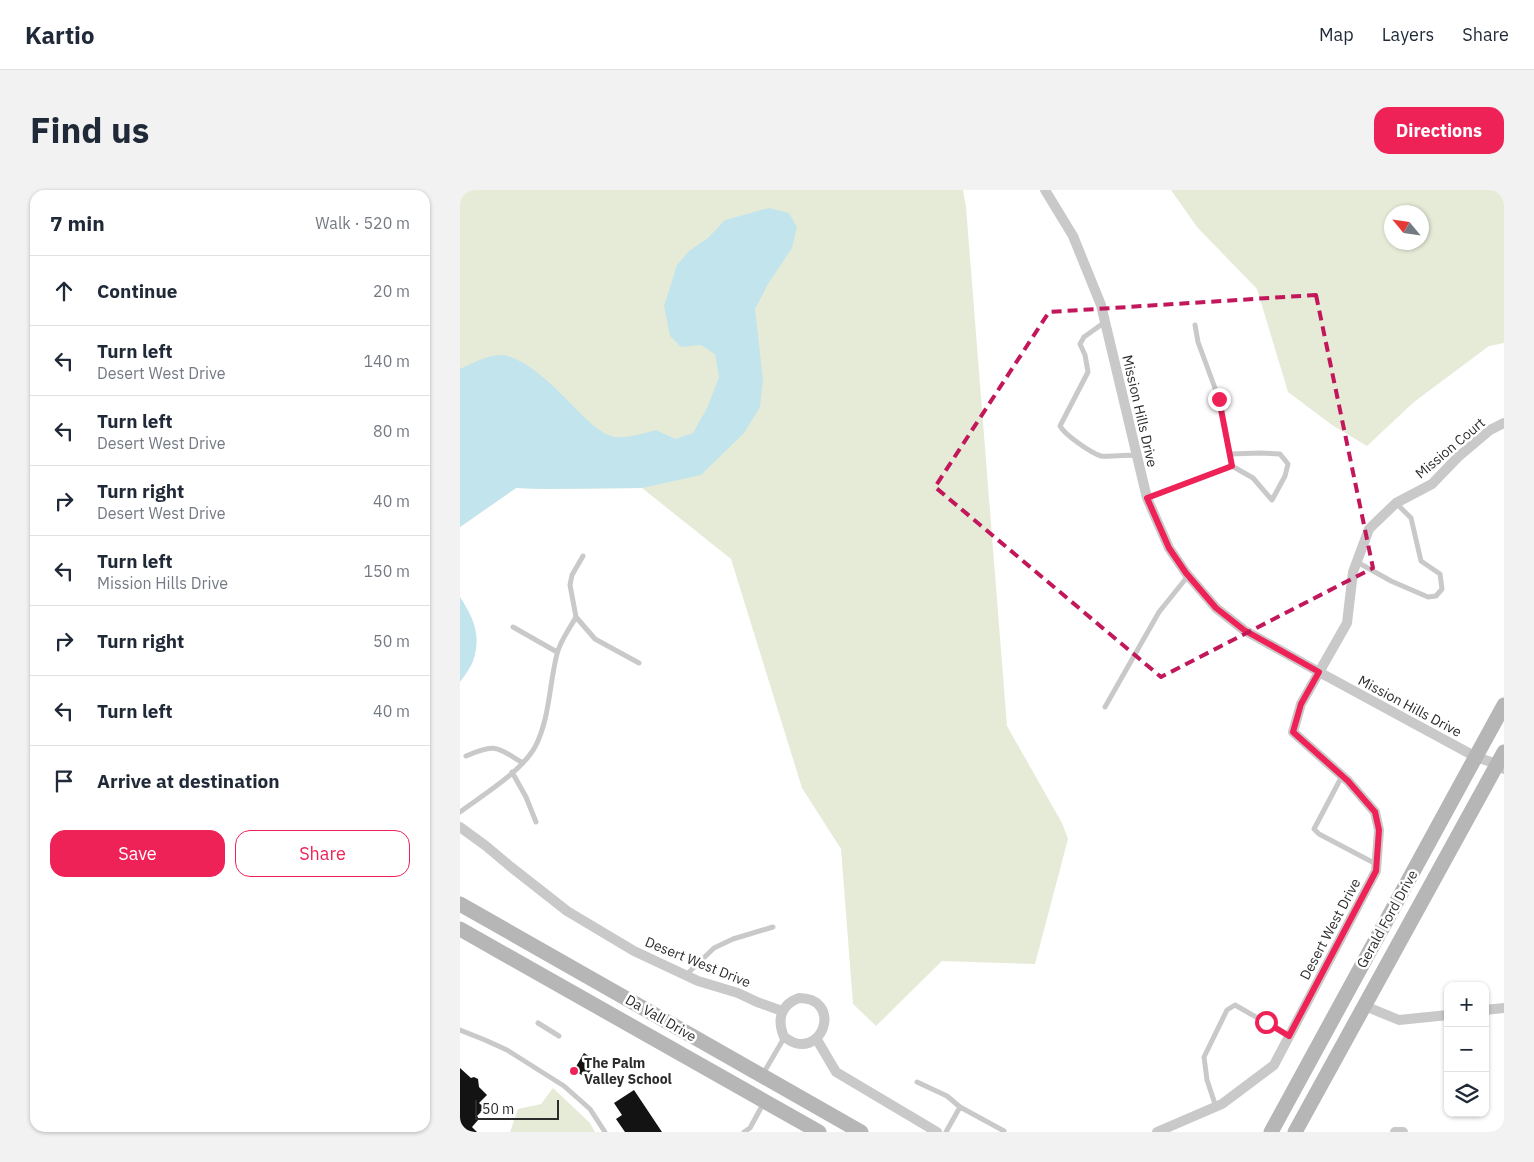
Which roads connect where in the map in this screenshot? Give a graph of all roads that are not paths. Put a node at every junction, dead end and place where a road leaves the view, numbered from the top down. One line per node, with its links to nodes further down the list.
1 (1045, 190): 2 (street, Mission Hills Drive)
2 (1105, 322): 6 (street, Mission Hills Drive); 6 (lane)
3 (1195, 325): 5 (lane)
4 (1504, 423): 9 (street, Mission Court)
5 (1230, 454): 7 (lane); 7 (lane)
6 (1136, 455): 8 (street, Mission Hills Drive)
7 (1232, 466): 8 (lane)
8 (1147, 498): 12 (street, Mission Hills Drive)
9 (1396, 503): 11 (street, Mission Court); 11 (lane)
10 (583, 556): 13 (lane)
11 (1356, 562): 17 (street, Mission Court)
12 (1189, 576): 17 (street, Mission Hills Drive); 19 (lane)
13 (576, 617): 15 (lane); 16 (lane)
14 (513, 627): 15 (lane)
15 (558, 652): 22 (lane)
16 (639, 663)
17 (1319, 672): 21 (street, Mission Hills Drive); 25 (street, Desert West Drive)
18 (1504, 705): 21 (main road, Gerald Ford Drive)
19 (1105, 707)
20 (466, 756): 22 (lane)
21 (1476, 757): 23 (street, Mission Hills Drive); 58 (main road, Gerald Ford Drive)
22 (523, 762): 24 (lane)
23 (1502, 762): 34 (main road, Gerald Ford Drive)
24 (512, 772): 26 (lane); 27 (lane)
25 (1342, 776): 29 (street, Desert West Drive); 29 (lane)
26 (460, 812)
27 (536, 822)
28 (460, 827): 33 (street, Desert West Drive)
29 (1377, 864): 42 (street, Desert West Drive)
30 (460, 904): 45 (main road, Da Vall Drive)
31 (773, 927): 33 (lane)
32 (460, 929): 47 (main road, Da Vall Drive)
33 (686, 975): 37 (street, Desert West Drive)
34 (1365, 1006): 38 (street); 59 (main road, Gerald Ford Drive)
35 (1504, 1008): 36 (street)
36 (1489, 1010)
37 (782, 1011): 43 (street); 44 (street)
38 (1444, 1014)
39 (538, 1023): 41 (lane)
40 (460, 1030): 51 (lane)
41 (560, 1036)
42 (1289, 1036): 49 (street, Desert West Drive); 49 (lane)
43 (784, 1038): 44 (street); 45 (lane)
44 (816, 1038): 55 (street)
45 (762, 1076): 54 (main road, Da Vall Drive)
46 (917, 1082): 48 (lane)
47 (764, 1101): 52 (lane); 53 (main road, Da Vall Drive)
48 (960, 1107): 50 (lane); 56 (lane)
49 (1216, 1107): 57 (street, Desert West Drive)
50 (1004, 1131)
51 (605, 1132)
52 (744, 1132)
53 (819, 1132)
54 (861, 1132)
55 (937, 1132)
56 (946, 1132)
57 (1157, 1132)
58 (1271, 1132)
59 (1295, 1132)
60 (1395, 1132): 61 (street)
61 (1403, 1132)

